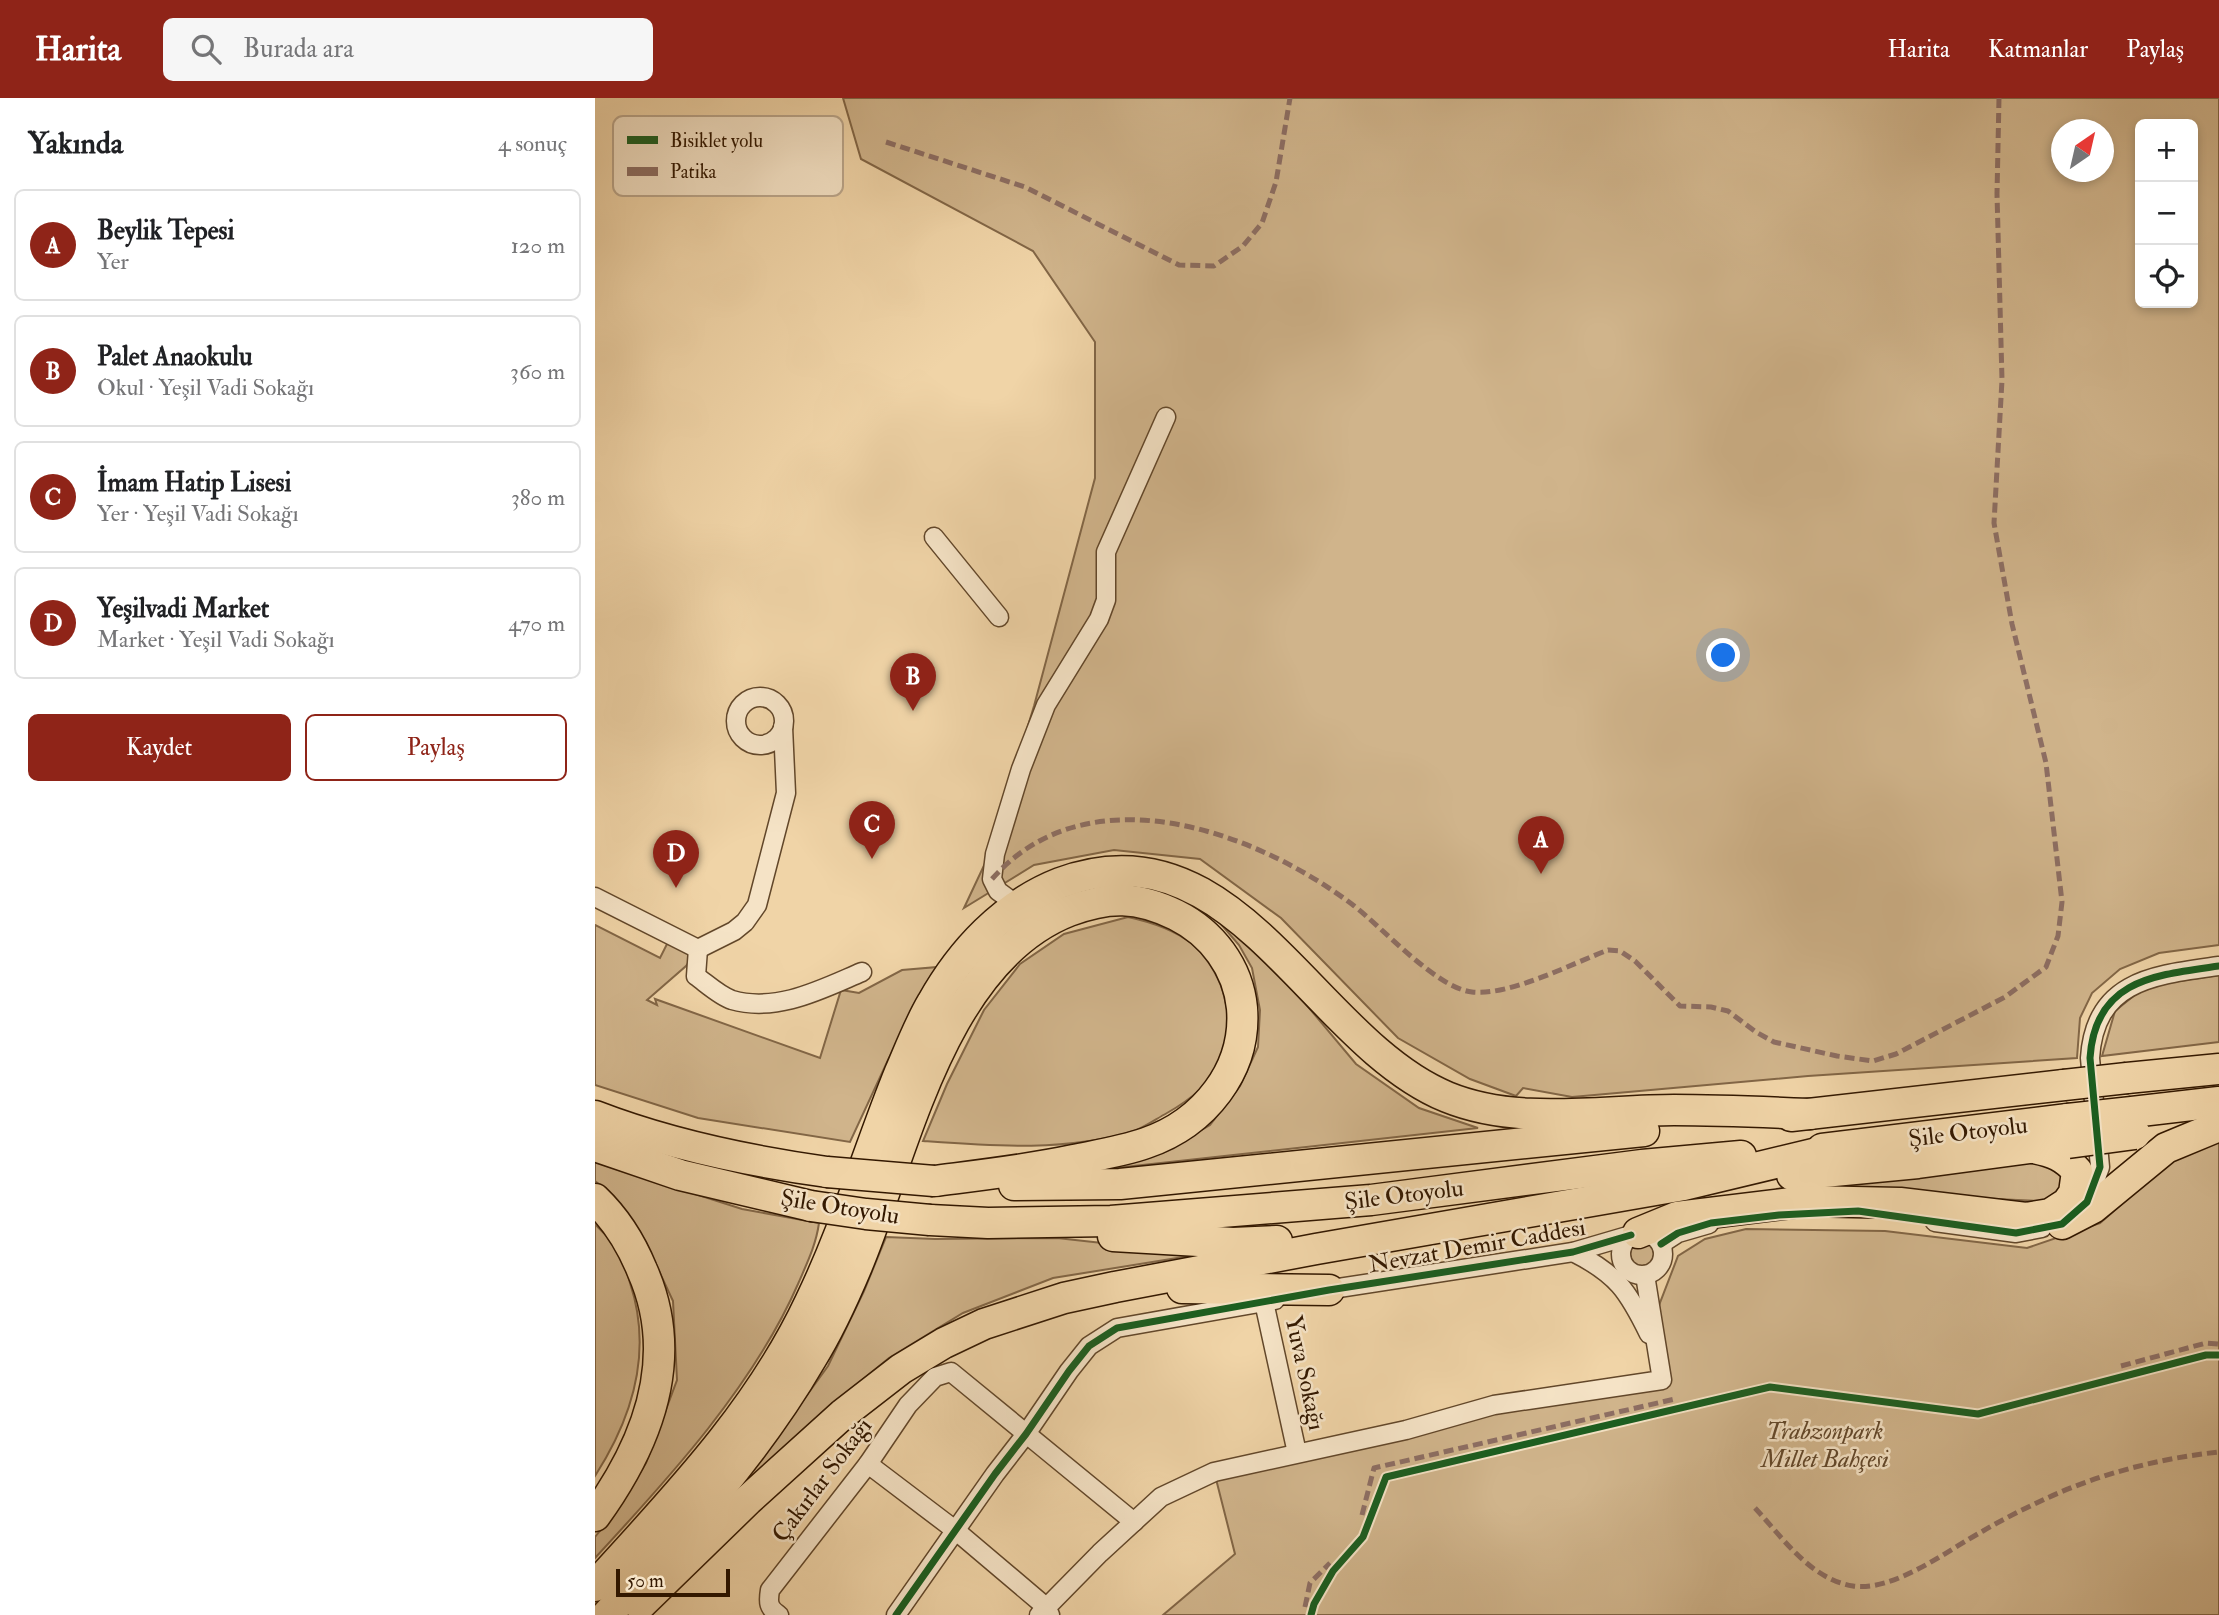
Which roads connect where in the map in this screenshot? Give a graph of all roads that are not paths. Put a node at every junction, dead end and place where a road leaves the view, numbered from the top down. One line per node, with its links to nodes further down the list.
1 (1166, 416): 6 (street)
2 (934, 537): 3 (street)
3 (999, 617)
4 (783, 727): 7 (street)
5 (595, 897): 7 (street)
6 (1017, 905): 12 (highway); 42 (highway)
7 (698, 948): 9 (street)
8 (2219, 966): 25 (street)
9 (862, 972)
10 (2219, 1069): 12 (highway, Şile Otoyolu, bridge)
11 (2219, 1102): 15 (highway, Şile Otoyolu)
12 (1810, 1114): 21 (highway, Şile Otoyolu)
13 (595, 1116): 21 (highway, Şile Otoyolu, bridge)
14 (2219, 1120): 15 (highway)
15 (2134, 1123): 17 (highway, Şile Otoyolu, bridge)
16 (2219, 1126): 25 (highway)
17 (2068, 1131): 19 (highway, Şile Otoyolu); 20 (highway)
18 (595, 1146): 24 (highway, Şile Otoyolu, bridge)
19 (1842, 1147): 22 (highway); 24 (highway, Şile Otoyolu)
20 (2034, 1147): 22 (highway); 27 (highway)
21 (934, 1181): 44 (highway)
22 (1684, 1185): 26 (highway)
23 (595, 1199): 36 (highway)
24 (988, 1223): 26 (highway)
25 (2062, 1224): 27 (street, Nevzat Demir Caddesi)
26 (1397, 1236): 30 (highway)
27 (1643, 1237): 28 (street, Nevzat Demir Caddesi); 29 (street); 29 (street)
28 (1573, 1252): 29 (street); 31 (street, Nevzat Demir Caddesi); 33 (street)
29 (1638, 1274): 33 (street)
30 (1115, 1287): 31 (highway); 45 (highway)
31 (1329, 1290): 32 (street, Nevzat Demir Caddesi)
32 (1264, 1302): 34 (street, Nevzat Demir Caddesi); 35 (street, Yuva Sokağı)
33 (1657, 1350): 35 (street)
34 (1026, 1434): 37 (street, Çakırlar Sokağı); 40 (street); 41 (street, Nevzat Demir Caddesi)
35 (1297, 1454): 40 (street)
36 (629, 1462): 38 (highway); 39 (highway)
37 (868, 1464): 41 (street); 46 (street, Çakırlar Sokağı)
38 (595, 1494)
39 (595, 1516)
40 (1134, 1522): 43 (street)
41 (955, 1530): 43 (street); 47 (street, Nevzat Demir Caddesi)
42 (595, 1586)
43 (1045, 1612)
44 (607, 1615)
45 (629, 1615)
46 (779, 1615)
47 (896, 1615)

